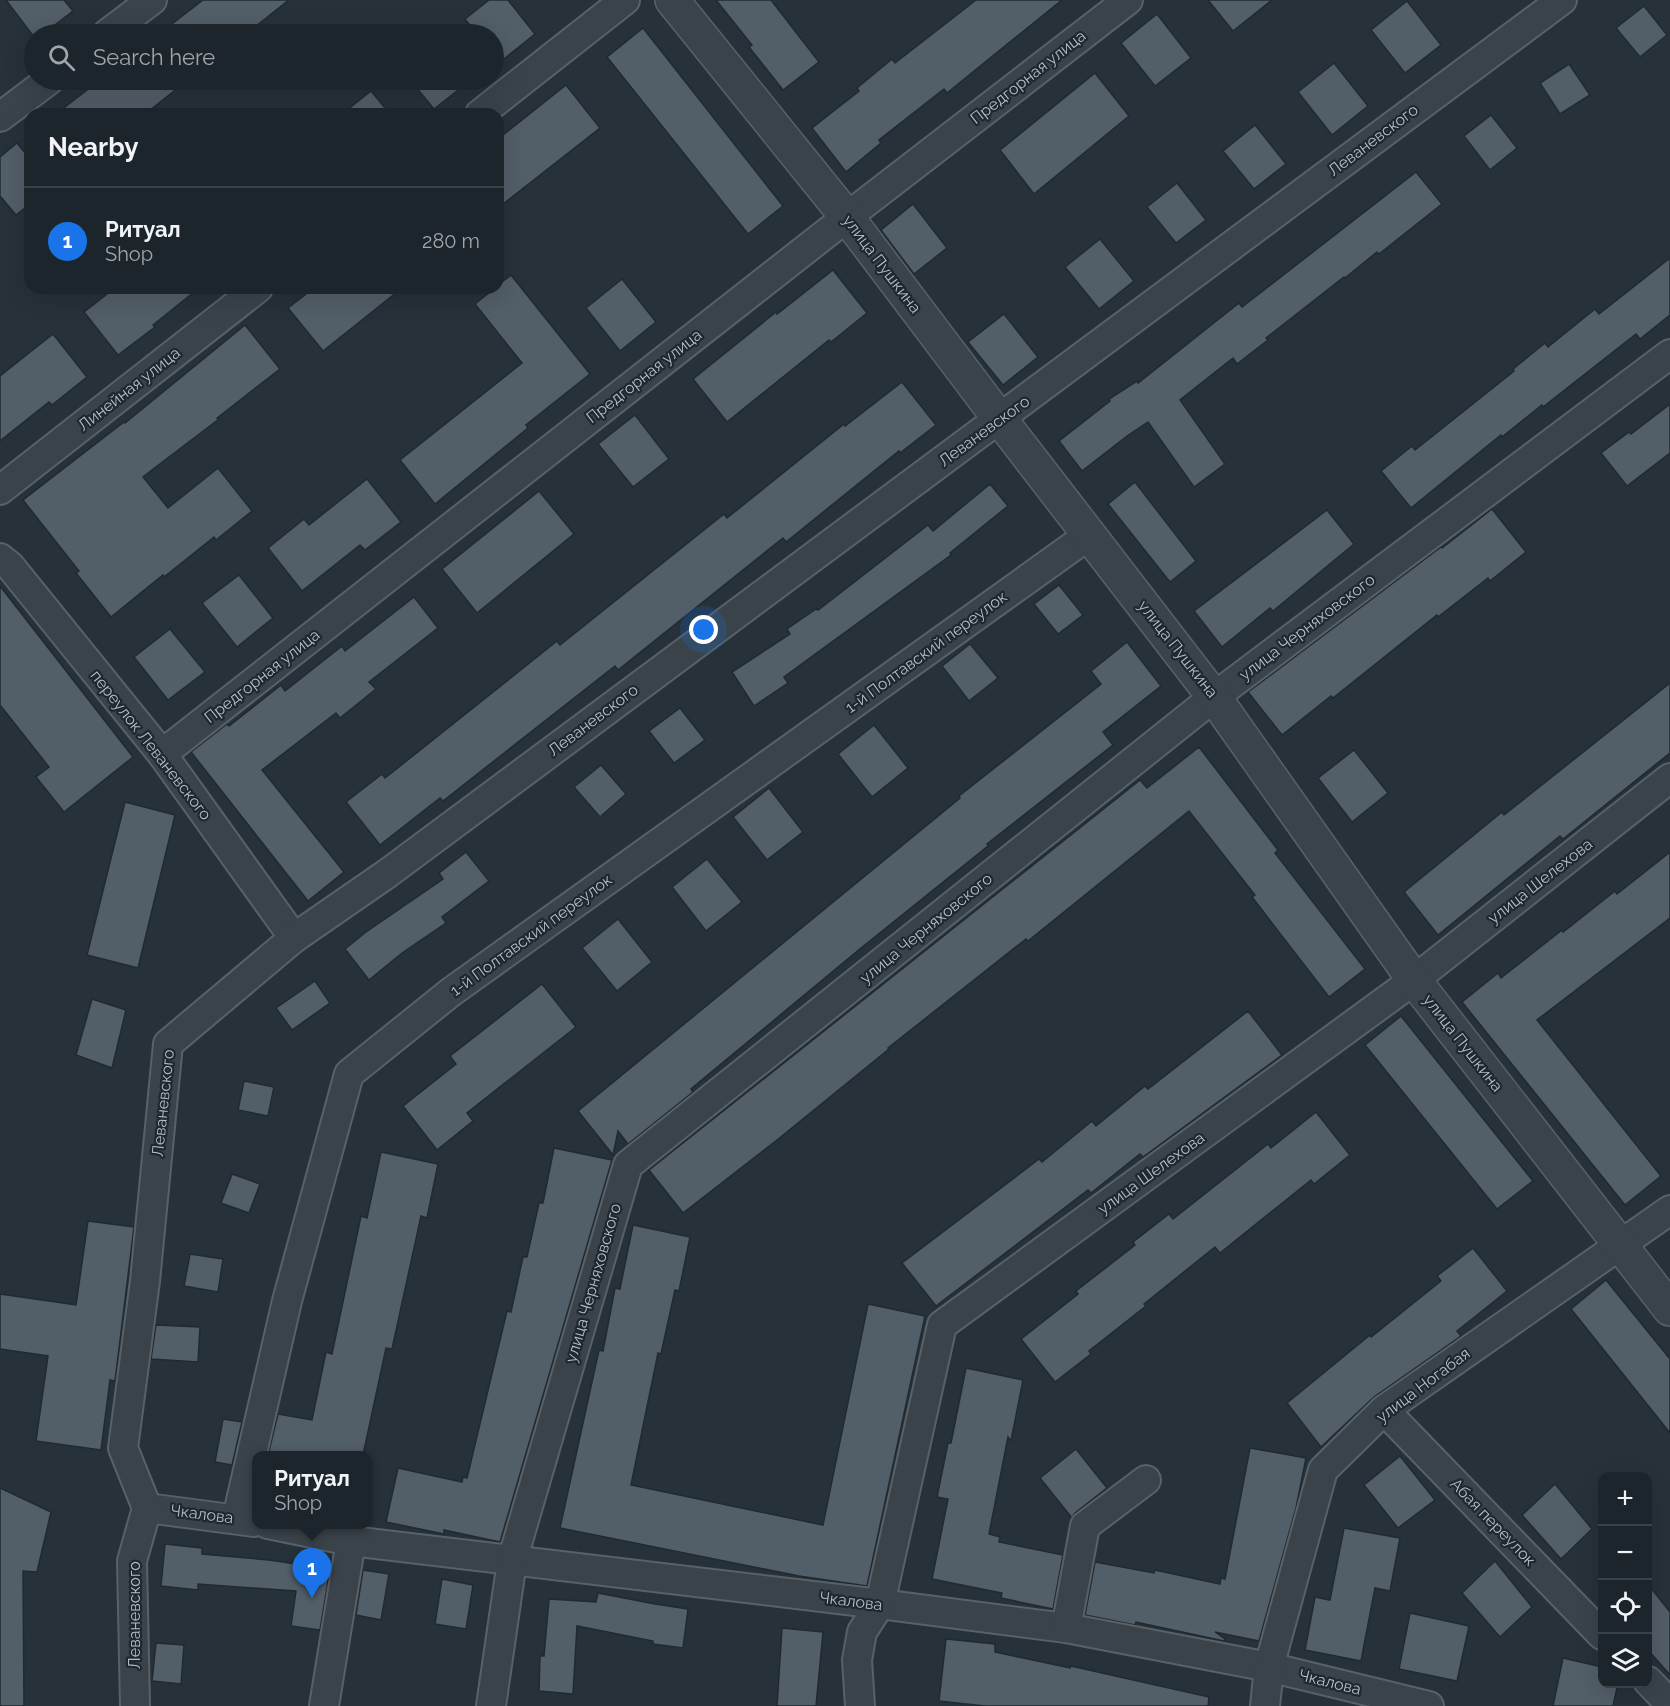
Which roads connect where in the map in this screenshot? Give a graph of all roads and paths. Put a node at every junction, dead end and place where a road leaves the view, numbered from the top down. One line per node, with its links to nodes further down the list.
1 (152, 0): 6 (street)
2 (625, 0): 8 (street)
3 (672, 0): 10 (street, улица Пушкина)
4 (1128, 0): 10 (street, Предгорная улица)
5 (1562, 0): 13 (street, Леваневского)
6 (120, 24)
7 (36, 90): 9 (street)
8 (488, 108)
9 (0, 117)
10 (847, 217): 13 (street, улица Пушкина); 18 (street, Предгорная улица)
11 (250, 294): 14 (street, Линейная улица)
12 (1670, 354): 17 (street, улица Черняховского)
13 (1000, 419): 15 (street, улица Пушкина); 20 (street, Леваневского)
14 (0, 490)
15 (1089, 535): 17 (street, улица Пушкина); 26 (street, 1-й Полтавский переулок)
16 (0, 558): 18 (street, переулок Леваневского)
17 (1214, 697): 21 (street, улица Пушкина); 33 (street, улица Черняховского)
18 (162, 754): 20 (street, переулок Леваневского)
19 (1670, 778): 21 (street, улица Шелехова)
20 (294, 938): 29 (street, Леваневского)
21 (1414, 980): 23 (street, улица Пушкина); 34 (street, улица Шелехова)
22 (1670, 1210): 23 (street, улица Ногабая)
23 (1618, 1245): 24 (street, улица Пушкина); 25 (street, улица Ногабая)
24 (1670, 1309)
25 (1384, 1410): 36 (street, Абая переулок); 37 (street, улица Ногабая)
26 (260, 1451)
27 (1146, 1480): 35 (street)
28 (252, 1493): 30 (street, 1-й Полтавский переулок)
29 (147, 1508): 30 (street, Чкалова); 40 (street, Леваневского)
30 (247, 1520)
31 (292, 1529): 32 (street, Чкалова)
32 (351, 1541): 33 (street, Чкалова); 41 (street)
33 (512, 1561): 34 (street, Чкалова); 42 (street, улица Черняховского)
34 (880, 1604): 35 (street, Чкалова); 43 (street, улица Шелехова)
35 (1066, 1628): 37 (street, Чкалова)
36 (1601, 1634)
37 (1269, 1667): 44 (street, улица Ногабая); 45 (street, Чкалова)
38 (1652, 1686): 39 (street)
39 (1670, 1704)
40 (135, 1706)
41 (324, 1706)
42 (491, 1706)
43 (860, 1706)
44 (1265, 1706)
45 (1429, 1706)

